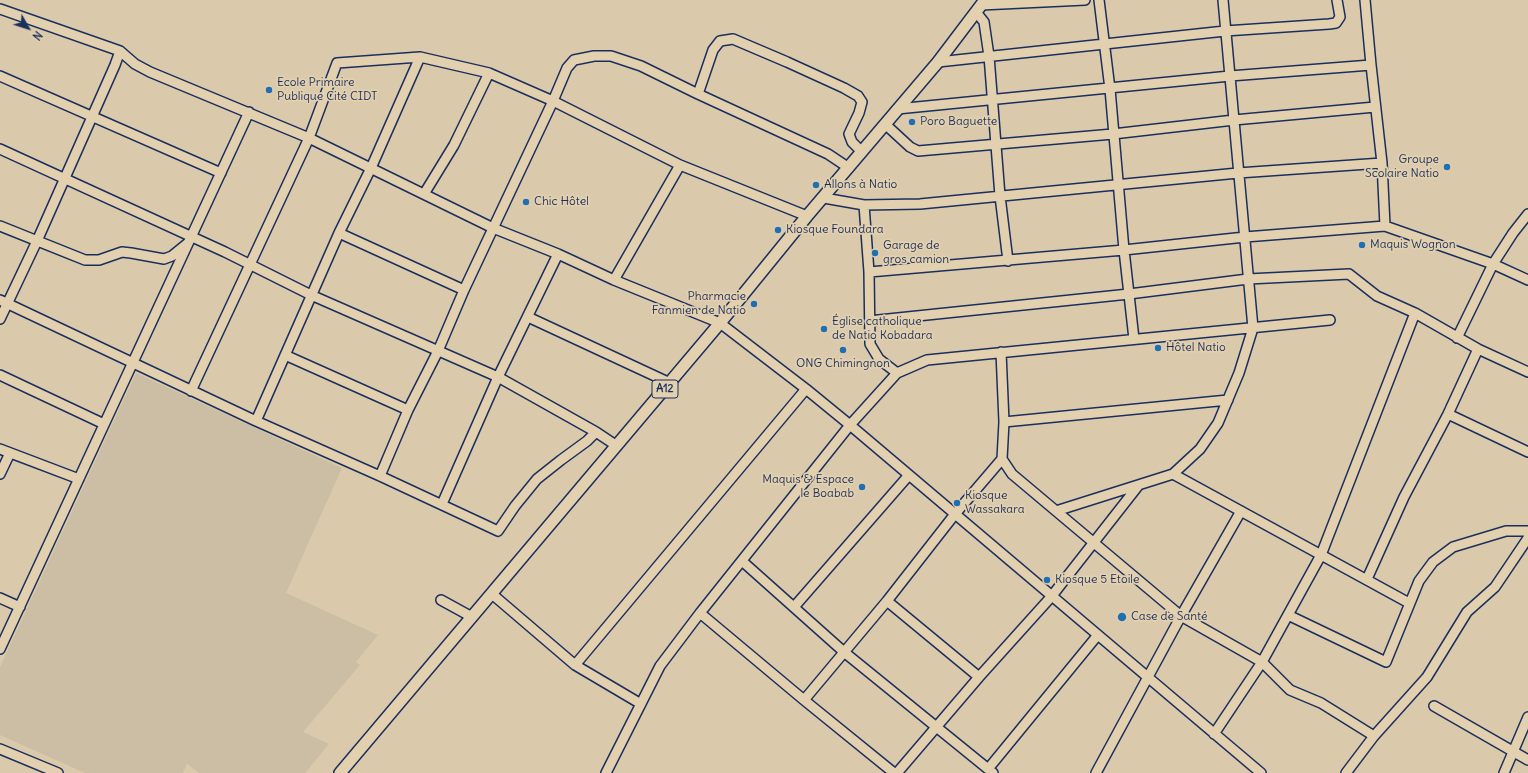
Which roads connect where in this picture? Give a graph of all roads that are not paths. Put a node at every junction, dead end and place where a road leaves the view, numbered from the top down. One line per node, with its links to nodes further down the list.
1 (1086, 0): 6 (street)
2 (1099, 0): 9 (street)
3 (1223, 0): 8 (street)
4 (1338, 0): 8 (street)
5 (1365, 0): 14 (street)
6 (980, 6): 12 (street); 13 (main road, A12)
7 (0, 9): 10 (street)
8 (1225, 31): 9 (street); 17 (street)
9 (1104, 44): 12 (street); 18 (street)
10 (120, 51): 24 (street); 25 (street)
11 (420, 56): 15 (street); 29 (street); 35 (street)
12 (989, 56): 13 (street); 20 (street)
13 (938, 62): 23 (main road, A12)
14 (1371, 65): 17 (street); 22 (street)
15 (489, 73): 21 (street); 41 (street)
16 (0, 76): 25 (street)
17 (1230, 76): 18 (street); 26 (street)
18 (1110, 89): 20 (street); 28 (street)
19 (698, 94): 21 (street); 32 (street); 36 (street)
20 (992, 100): 23 (street); 30 (street)
21 (553, 101): 34 (street); 49 (street)
22 (1375, 107): 26 (street); 33 (street)
23 (897, 109): 27 (main road, A12)
24 (249, 112): 29 (street); 37 (street)
25 (92, 117): 37 (street); 39 (street)
26 (1234, 120): 28 (street); 38 (street)
27 (885, 124): 30 (street); 32 (main road, A12)
28 (1113, 134): 30 (street); 40 (street)
29 (309, 138): 35 (street); 57 (street)
30 (997, 144): 42 (street)
31 (0, 149): 39 (street)
32 (862, 152): 36 (main road, A12)
33 (1382, 163): 38 (street); 48 (street)
34 (680, 165): 46 (street); 61 (street)
35 (371, 168): 41 (street); 50 (street)
36 (849, 168): 43 (main road, A12)
37 (221, 173): 52 (street)
38 (1238, 173): 40 (street); 51 (street)
39 (65, 178): 52 (street); 53 (street)
40 (1119, 185): 42 (street); 54 (street)
41 (424, 194): 49 (street)
42 (1000, 196): 44 (street); 56 (street)
43 (824, 198): 44 (street); 46 (main road, A12)
44 (864, 205): 59 (street)
45 (1527, 215): 58 (street)
46 (807, 216): 72 (main road, A12)
47 (0, 226): 53 (street)
48 (1385, 226): 51 (street); 58 (street)
49 (494, 228): 55 (street); 63 (street)
50 (339, 233): 63 (street); 65 (street)
51 (1245, 237): 54 (street); 60 (street)
52 (190, 239): 53 (street); 57 (street); 80 (street)
53 (37, 241): 66 (street)
54 (1124, 250): 56 (street); 64 (street)
55 (558, 254): 61 (street); 68 (street)
56 (1008, 261): 59 (street)
57 (250, 264): 65 (street); 87 (street)
58 (1493, 264): 62 (street); 74 (street)
59 (869, 272): 70 (street)
60 (1248, 279): 64 (street); 67 (street); 73 (street)
61 (614, 280): 72 (street)
62 (1528, 280)
63 (464, 290): 77 (street)
64 (1129, 294): 70 (street); 75 (street)
65 (311, 295): 77 (street); 79 (street)
66 (4, 302): 69 (street); 80 (street)
67 (1415, 312): 74 (street); 114 (street)
68 (528, 317): 84 (street); 85 (street)
69 (0, 319)
70 (869, 320): 82 (street)
71 (1330, 320): 73 (street)
72 (720, 323): 85 (main road, A12); 86 (street)
73 (1253, 328): 75 (street); 88 (street)
74 (1457, 338): 76 (street)
75 (1134, 339): 78 (street)
76 (1478, 349): 81 (street); 90 (street)
77 (438, 351): 84 (street); 89 (street)
78 (1001, 352): 82 (street); 92 (street)
79 (285, 355): 89 (street); 91 (street)
80 (133, 363): 87 (street); 93 (street)
81 (1528, 372)
82 (897, 373): 94 (street)
83 (0, 375): 93 (street)
84 (498, 377): 95 (street); 107 (street)
85 (670, 383): 96 (main road, A12)
86 (806, 389): 94 (street); 133 (street)
87 (191, 391): 91 (street)
88 (1228, 400): 92 (street); 102 (street)
89 (408, 410): 104 (street)
90 (1448, 414): 98 (street); 116 (street)
91 (256, 421): 104 (street)
92 (1004, 422): 100 (street)
93 (104, 424): 105 (street)
94 (850, 425): 103 (street); 115 (street)
95 (596, 432): 96 (street); 107 (street)
96 (617, 446): 117 (main road, A12)
97 (0, 449): 99 (street)
98 (1528, 452)
99 (10, 453): 101 (street); 105 (street)
100 (1002, 459): 108 (street); 110 (street)
101 (0, 474)
102 (1173, 474): 106 (street); 109 (street)
103 (909, 475): 110 (street); 124 (street)
104 (380, 476): 107 (street)
105 (79, 479): 123 (street)
106 (1138, 486): 108 (street); 113 (street)
107 (442, 504)
108 (1056, 511): 113 (street)
109 (1241, 511): 114 (street); 127 (street)
110 (955, 514): 118 (street); 121 (street)
111 (1528, 531): 122 (street)
112 (1528, 538): 142 (street)
113 (1093, 542): 118 (street); 127 (street)
114 (1321, 555): 116 (street); 126 (street)
115 (742, 561): 124 (street); 125 (street)
116 (1367, 579): 122 (street)
117 (492, 594): 128 (main road, A12); 133 (street)
118 (1051, 597): 129 (street); 134 (street)
119 (0, 598): 123 (street)
120 (441, 600): 128 (street)
121 (887, 601): 131 (street); 134 (street)
122 (1409, 603): 126 (street)
123 (20, 606): 130 (street)
124 (794, 607): 131 (street)
125 (700, 613): 136 (street); 137 (street)
126 (1288, 615): 132 (street)
127 (1181, 616): 132 (street); 135 (street)
128 (472, 618): 148 (main road, A12)
129 (1097, 636): 135 (street); 146 (street)
130 (0, 649)
131 (844, 652): 136 (street); 140 (street)
132 (1262, 662): 141 (street); 142 (street)
133 (575, 665): 137 (street)
134 (979, 677): 140 (street)
135 (1147, 678): 141 (street); 151 (street)
136 (804, 700): 150 (street)
137 (641, 704): 149 (street)
138 (1434, 706): 144 (street)
139 (1528, 717): 144 (street)
140 (937, 726): 146 (street); 150 (street)
141 (1214, 734): 152 (street)
142 (1374, 736): 153 (street)
143 (0, 748): 147 (street)
144 (1513, 751): 145 (street); 154 (street)
145 (1528, 760)
146 (990, 771)
147 (53, 772)
148 (340, 773)
149 (606, 773)
150 (895, 773)
151 (1096, 773)
152 (1261, 773)
153 (1346, 773)
154 (1504, 773)

